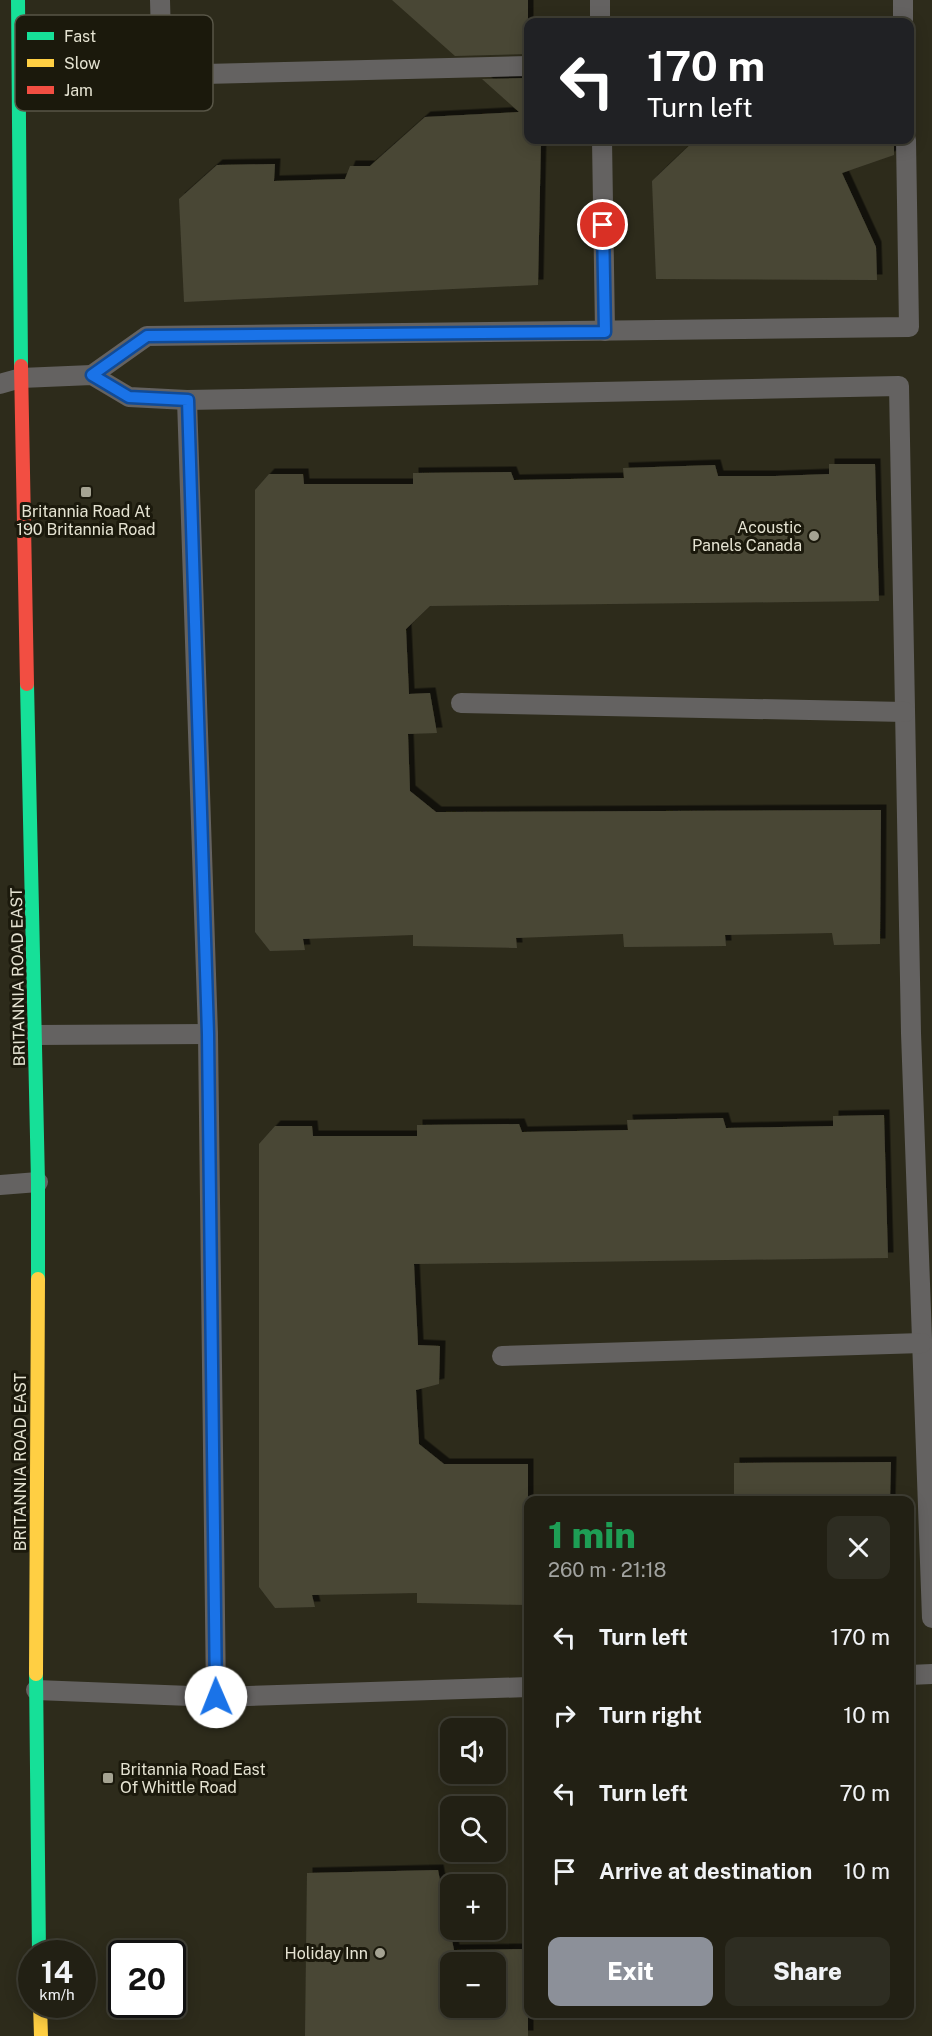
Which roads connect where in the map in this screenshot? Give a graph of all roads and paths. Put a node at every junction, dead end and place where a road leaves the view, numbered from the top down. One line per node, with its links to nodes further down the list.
1 (18, 0): 5 (main road, BRITANNIA ROAD EAST)
2 (160, 0): 6 (lane)
3 (600, 0): 7 (lane)
4 (903, 0): 8 (lane)
5 (18, 15)
6 (160, 15)
7 (600, 18)
8 (903, 18)
9 (524, 66): 10 (lane)
10 (213, 74)
11 (19, 111): 16 (main road, BRITANNIA ROAD EAST)
12 (602, 144): 14 (lane)
13 (906, 144): 14 (lane)
14 (605, 332): 15 (lane)
15 (92, 375): 16 (lane); 18 (lane)
16 (21, 378): 17 (lane); 22 (main road, BRITANNIA ROAD EAST)
17 (0, 384)
18 (188, 400): 20 (lane); 21 (lane)
19 (460, 703): 20 (lane)
20 (905, 712): 25 (lane)
21 (208, 1034): 22 (lane); 32 (lane)
22 (36, 1035): 23 (main road, BRITANNIA ROAD EAST)
23 (38, 1182): 24 (lane); 31 (main road, BRITANNIA ROAD EAST)
24 (0, 1185)
25 (922, 1343): 26 (lane); 27 (lane)
26 (502, 1356)
27 (932, 1618)
28 (932, 1674): 29 (lane)
29 (914, 1675)
30 (524, 1687): 32 (lane)
31 (36, 1690): 32 (lane); 33 (main road, BRITANNIA ROAD EAST)
32 (216, 1697)
33 (39, 1940)
34 (40, 2018): 35 (main road)
35 (40, 2036)

